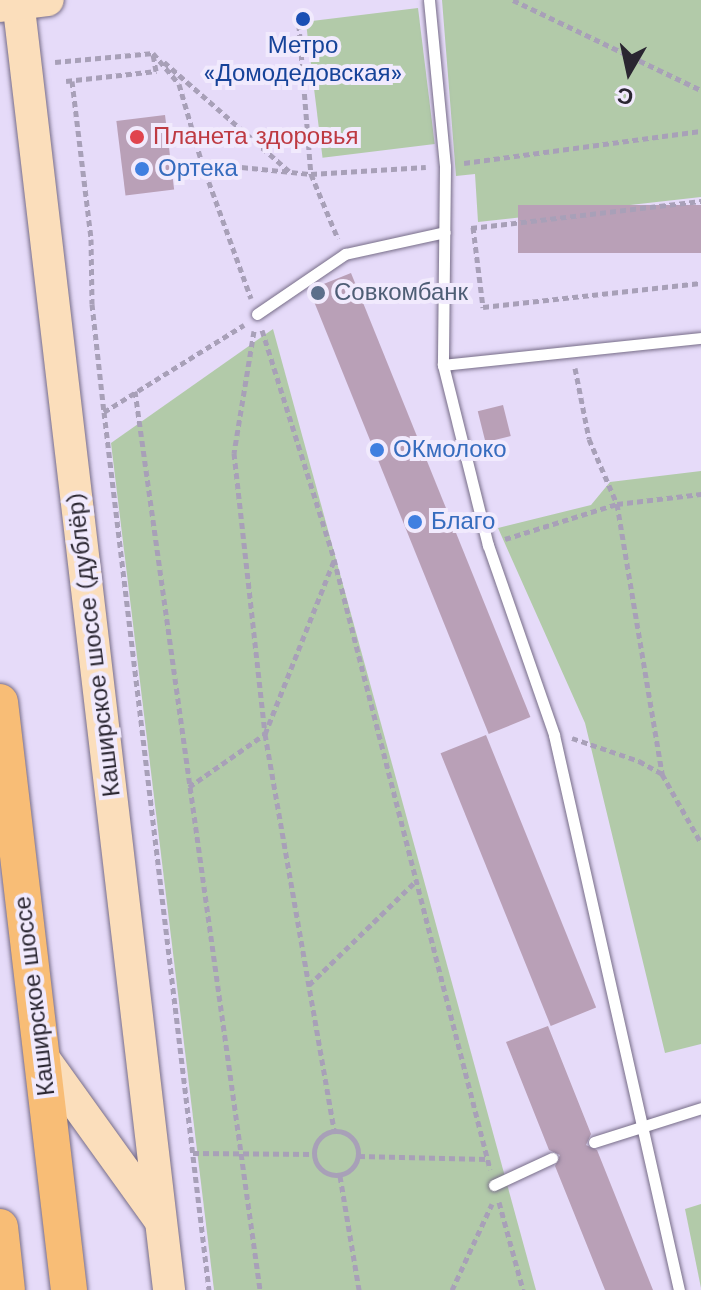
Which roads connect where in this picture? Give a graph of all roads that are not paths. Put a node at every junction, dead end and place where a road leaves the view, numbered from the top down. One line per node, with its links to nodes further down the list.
1 (429, 0): 3 (lane)
2 (21, 2): 14 (main road, Каширское шоссе (дублёр))
3 (445, 232): 4 (lane); 6 (lane)
4 (257, 314)
5 (701, 338): 6 (lane)
6 (443, 365): 10 (lane)
7 (0, 702): 8 (main road, Каширское шоссе)
8 (42, 1056): 14 (main road); 17 (main road, Каширское шоссе)
9 (701, 1108): 10 (lane)
10 (643, 1125): 11 (lane); 19 (lane)
11 (594, 1142)
12 (552, 1158): 13 (lane)
13 (494, 1185)
14 (161, 1222): 18 (main road, Каширское шоссе (дублёр))
15 (0, 1227): 16 (main road)
16 (7, 1290)
17 (69, 1290)
18 (169, 1290)
19 (679, 1290)

